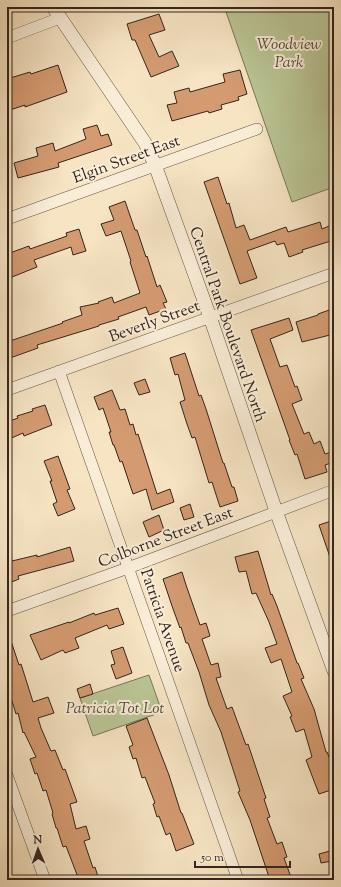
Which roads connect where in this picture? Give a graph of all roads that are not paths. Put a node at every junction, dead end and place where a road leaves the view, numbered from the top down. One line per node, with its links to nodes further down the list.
1 (57, 13): 2 (street); 4 (street, Central Park Boulevard North)
2 (7, 38)
3 (257, 129): 4 (street, Elgin Street East)
4 (155, 165): 5 (street, Elgin Street East); 7 (street, Central Park Boulevard North)
5 (7, 218)
6 (334, 273): 7 (street, Beverly Street)
7 (210, 317): 8 (street, Beverly Street); 11 (street, Central Park Boulevard North)
8 (59, 371): 9 (street, Beverly Street); 12 (street, Patricia Avenue)
9 (7, 390)
10 (334, 490): 11 (street, Colborne Street East)
11 (276, 511): 12 (street, Colborne Street East); 14 (street, Central Park Boulevard North)
12 (128, 568): 13 (street, Colborne Street East); 17 (street, Patricia Avenue)
13 (7, 611)
14 (334, 671)
15 (7, 775): 16 (street)
16 (45, 880)
17 (238, 880)

